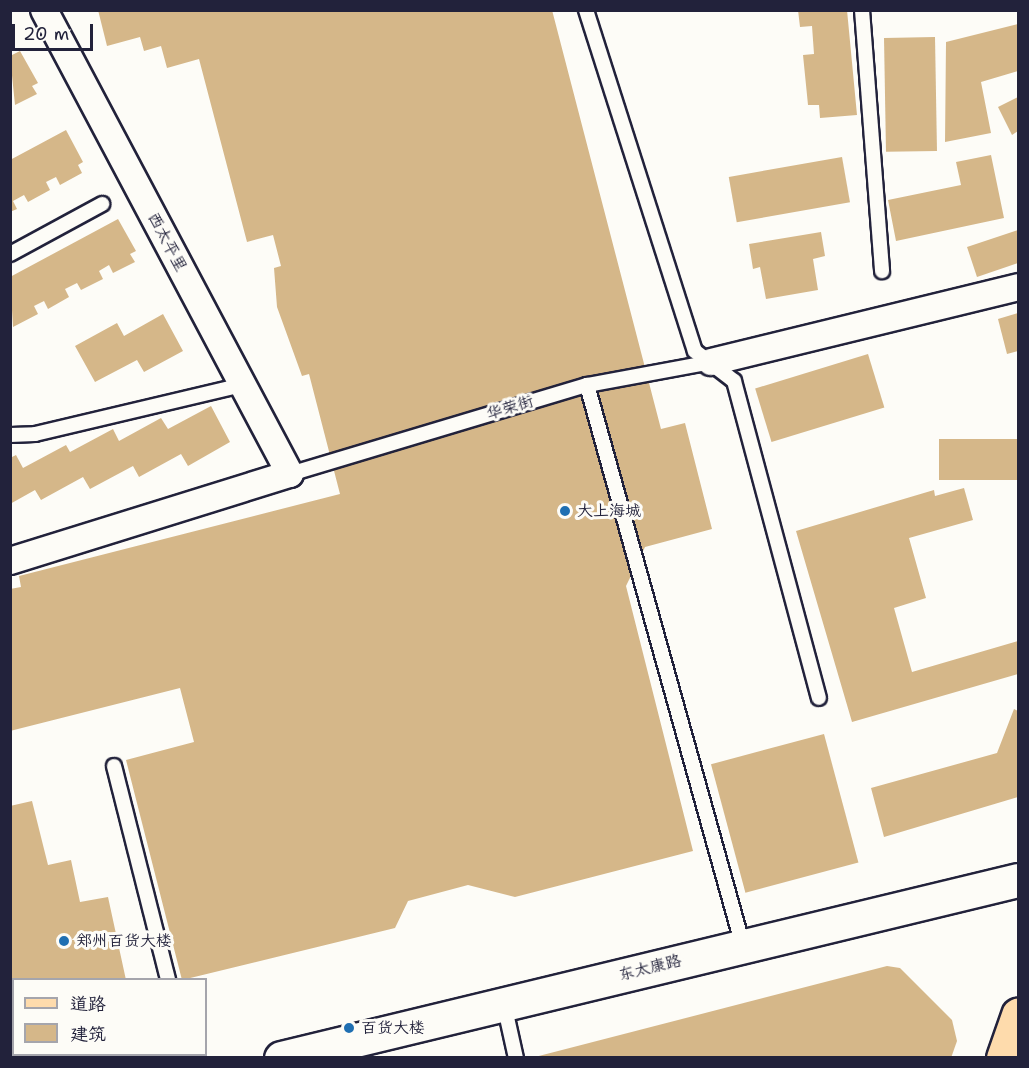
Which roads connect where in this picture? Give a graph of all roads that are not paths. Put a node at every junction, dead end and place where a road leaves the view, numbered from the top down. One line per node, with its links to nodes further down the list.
1 (44, 10): 9 (street, 西太平里)
2 (586, 10): 8 (lane)
3 (862, 10): 6 (lane)
4 (102, 204): 5 (lane)
5 (10, 254)
6 (882, 271)
7 (1018, 287): 8 (street, 华荣街)
8 (711, 362): 10 (lane, 华荣街); 14 (lane)
9 (243, 385): 11 (lane); 12 (street, 西太平里)
10 (587, 385): 12 (lane, 华荣街); 17 (lane)
11 (10, 435)
12 (290, 474): 13 (street, 华荣街)
13 (10, 561)
14 (819, 698)
15 (114, 766): 18 (lane)
16 (1018, 880): 17 (street, 东太康路)
17 (743, 946): 19 (street, 东太康路)
18 (167, 978)
19 (504, 1004): 21 (street, 东太康路); 22 (lane)
20 (1018, 1016): 23 (main road)
21 (281, 1058)
22 (516, 1058)
23 (1003, 1058)

